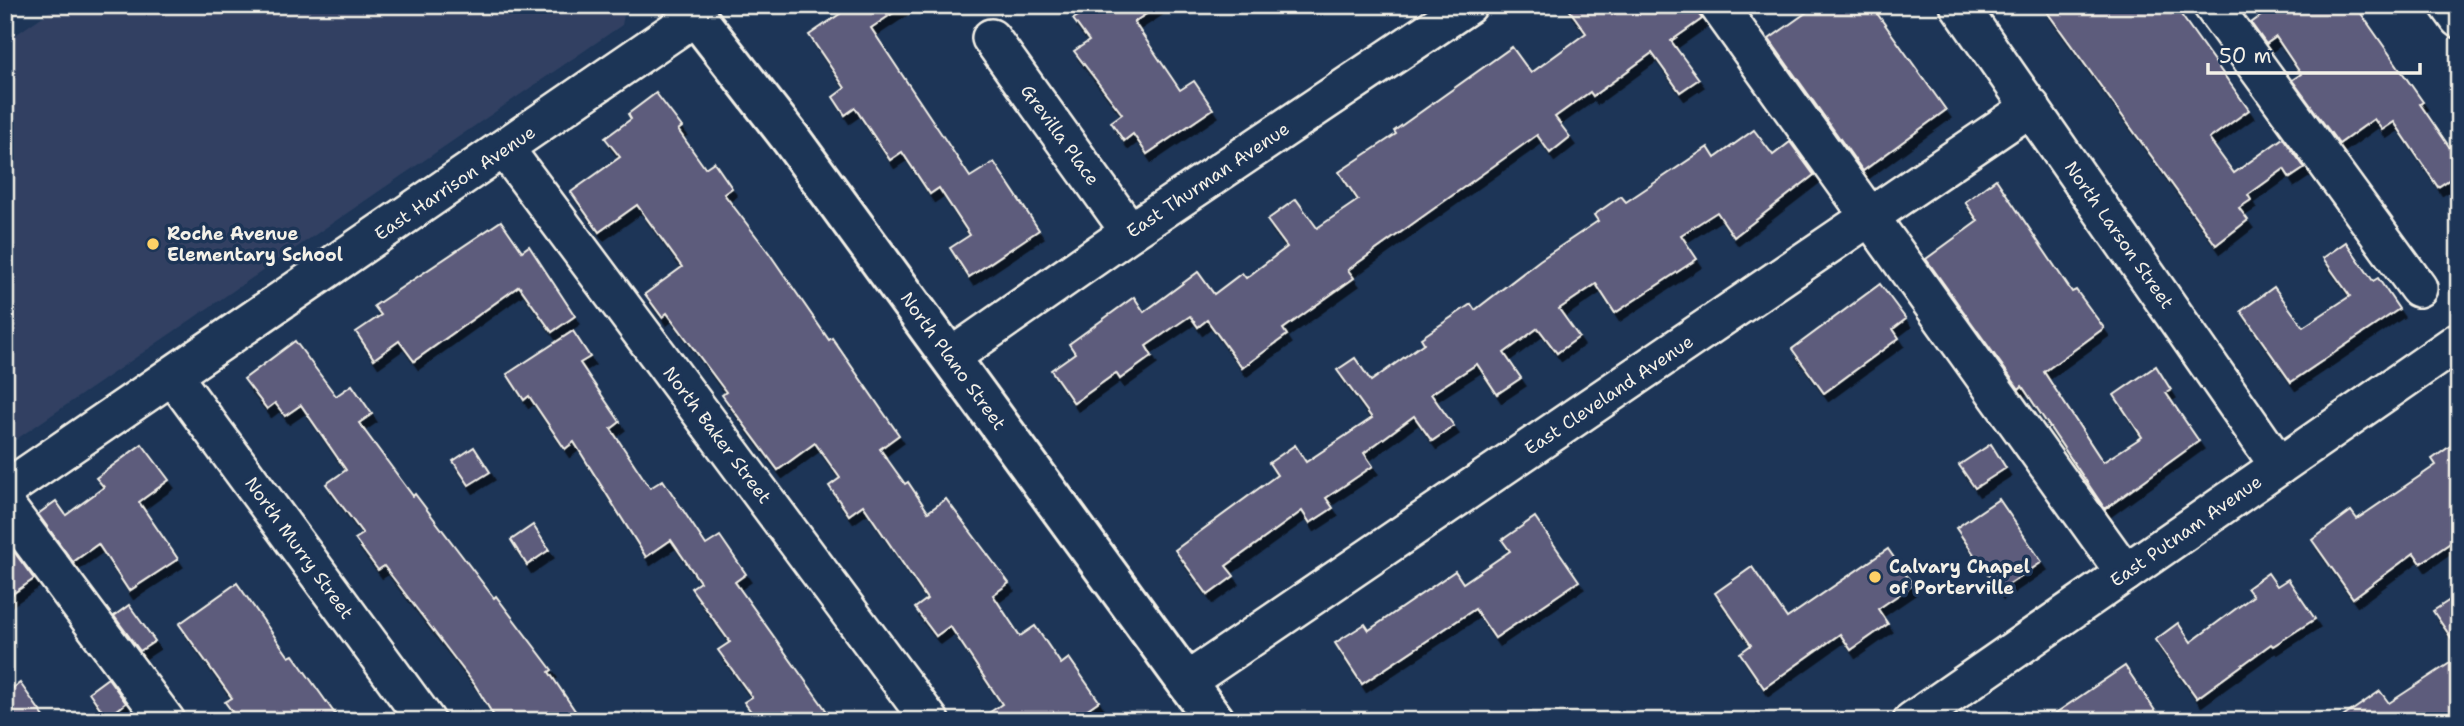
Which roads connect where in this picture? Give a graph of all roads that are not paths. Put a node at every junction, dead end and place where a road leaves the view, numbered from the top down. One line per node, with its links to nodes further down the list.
1 (1468, 5): 12 (street, East Thurman Avenue)
2 (1718, 5): 11 (street)
3 (1959, 5): 9 (street, North Larson Street)
4 (2212, 5): 13 (street)
5 (2449, 5): 7 (street)
6 (691, 11): 10 (street, East Harrison Avenue); 15 (main road, North Plano Street)
7 (2459, 19)
8 (991, 38): 12 (street, Grevilla Place)
9 (2031, 107): 11 (street, East Cleveland Avenue); 17 (street, North Larson Street)
10 (505, 149): 16 (street, East Harrison Avenue); 24 (street, North Baker Street)
11 (1872, 216): 20 (street); 21 (street, East Cleveland Avenue)
12 (1130, 232): 15 (street, East Thurman Avenue)
13 (2418, 288)
14 (2459, 341): 17 (street, East Putnam Avenue)
15 (951, 358): 21 (main road, North Plano Street)
16 (173, 376): 18 (street, East Harrison Avenue); 23 (street, North Murry Street)
17 (2279, 466): 20 (street, East Putnam Avenue)
18 (5, 489)
19 (5, 505): 22 (street)
20 (2125, 573): 26 (street, East Putnam Avenue)
21 (1186, 682): 25 (main road, North Plano Street)
22 (166, 721)
23 (426, 721)
24 (930, 721)
25 (1215, 721)
26 (1912, 721)

